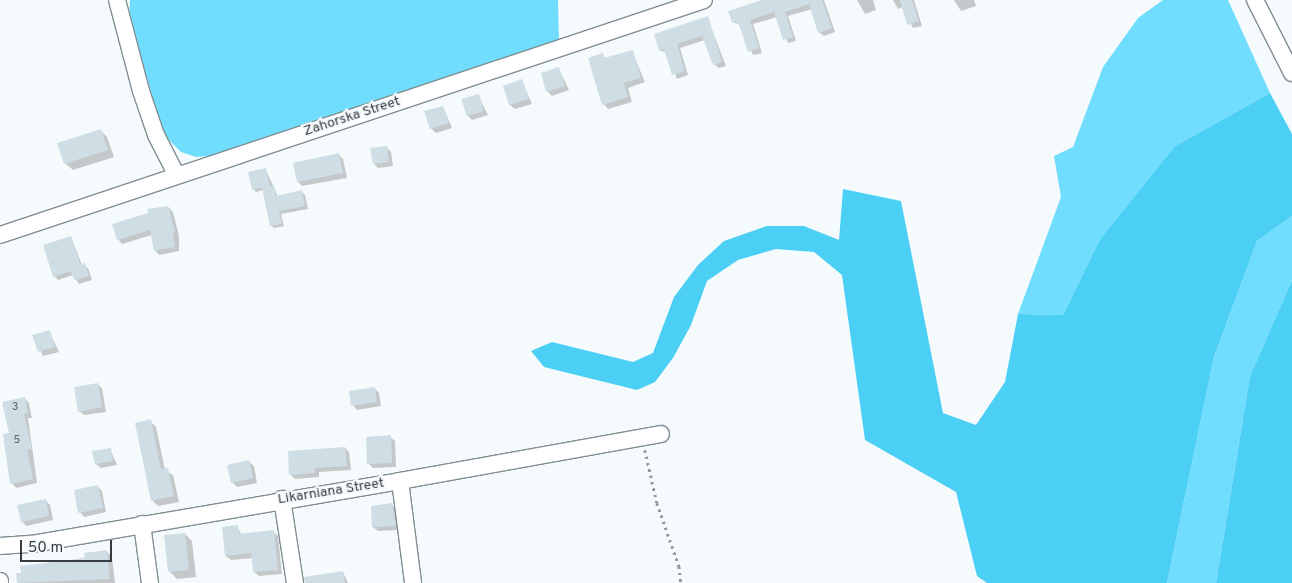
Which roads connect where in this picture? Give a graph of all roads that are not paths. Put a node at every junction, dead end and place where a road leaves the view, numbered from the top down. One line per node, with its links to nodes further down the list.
1 (704, 0): 5 (street, Zahorska Street)
2 (1255, 0): 4 (street)
3 (119, 2): 5 (street)
4 (1292, 73)
5 (176, 174): 6 (street, Zahorska Street)
6 (0, 235)
7 (661, 434): 8 (street, Likarniana Street)
8 (400, 481): 9 (street, Likarniana Street); 14 (street)
9 (282, 500): 10 (street, Likarniana Street); 13 (street)
10 (142, 524): 11 (street, Likarniana Street); 12 (street)
11 (0, 546)
12 (150, 583)
13 (295, 583)
14 (413, 583)

